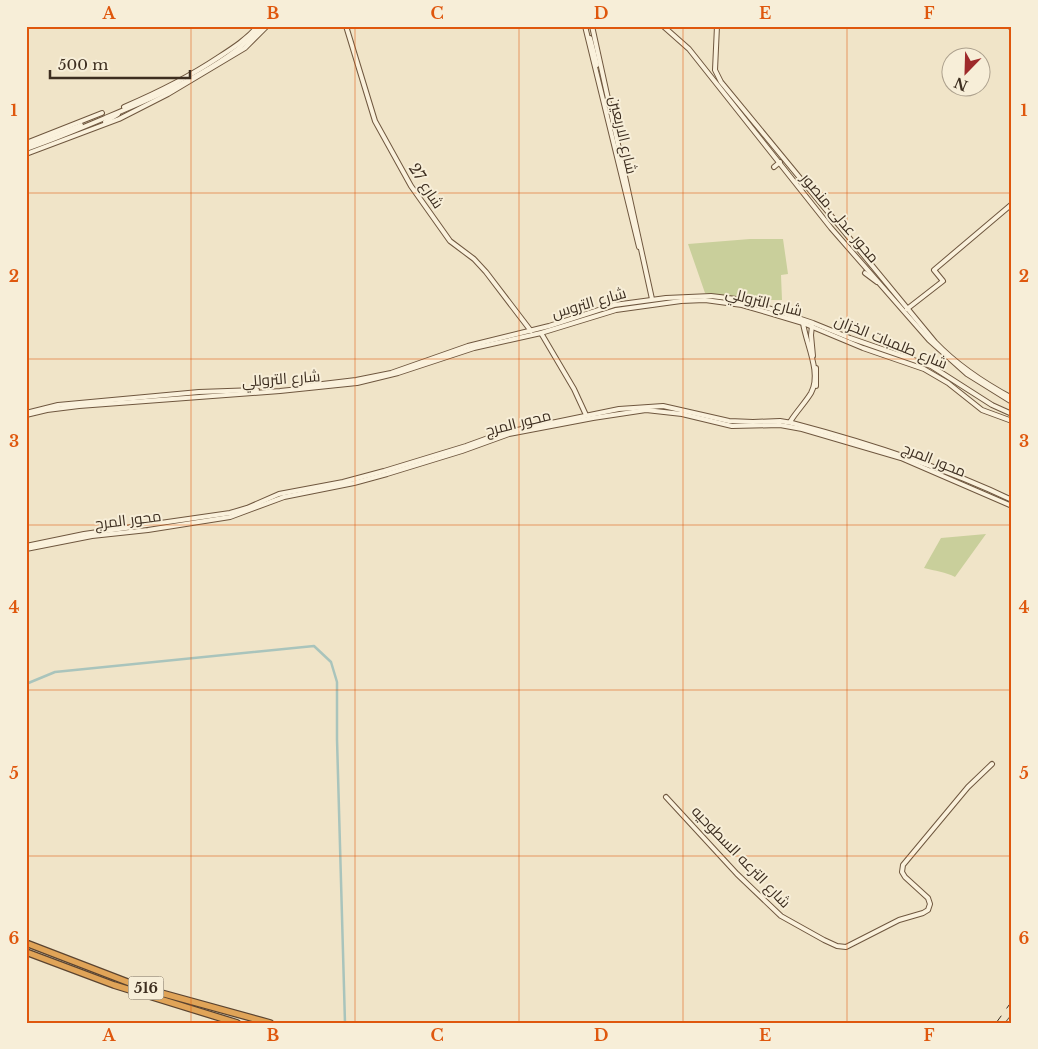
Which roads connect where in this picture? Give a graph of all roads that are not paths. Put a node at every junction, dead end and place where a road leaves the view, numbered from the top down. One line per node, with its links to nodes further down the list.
1 (260, 26): 11 (street); 12 (street)
2 (267, 26): 14 (street)
3 (346, 26): 33 (street, شارع 27)
4 (589, 26): 24 (street, شارع الاربعين); 24 (street, شارع الاربعين)
5 (663, 26): 8 (street, محور عدلى منصور)
6 (717, 26): 7 (street, محور عدلى منصور)
7 (715, 68): 8 (street); 9 (street, محور عدلى منصور)
8 (708, 73): 9 (street, محور عدلى منصور)
9 (715, 78): 17 (street, محور عدلى منصور); 20 (street, محور عدلى منصور)
10 (148, 93): 11 (street)
11 (154, 94): 15 (street)
12 (121, 112): 14 (street); 15 (street)
13 (102, 113): 15 (street)
14 (95, 129): 16 (street)
15 (26, 145)
16 (26, 154)
17 (780, 162): 18 (street); 21 (street, محور عدلى منصور)
18 (774, 167)
19 (1012, 205): 30 (street)
20 (837, 223): 21 (street); 22 (street, محور عدلى منصور)
21 (831, 228): 23 (street, محور عدلى منصور)
22 (841, 229): 23 (street); 30 (street, محور عدلى منصور)
23 (836, 232): 26 (street, محور عدلى منصور)
24 (640, 249): 28 (street, شارع الاربعين)
25 (865, 273): 26 (street)
26 (883, 286): 39 (street, محور عدلى منصور)
27 (688, 298): 28 (street, شارع التروللي); 29 (street, شارع التروللي); 31 (street, شارع التروللي); 32 (street, شارع التروللي)
28 (652, 299): 33 (street, شارع التروس)
29 (650, 304): 34 (street, شارع التروس)
30 (907, 309): 38 (street, محور عدلى منصور)
31 (803, 323): 32 (street, شارع التروللي); 44 (street)
32 (813, 324): 35 (street, شارع طلمبات الخزان); 44 (street)
33 (532, 333): 34 (street, شارع التروس); 40 (street, شارع التروللي)
34 (542, 333): 41 (street)
35 (838, 335): 36 (street, شارع طلمبات الخزان); 37 (street, شارع طلمبات الخزان)
36 (968, 390): 37 (street); 42 (street, شارع طلمبات الخزان)
37 (963, 396): 43 (street, شارع طلمبات الخزان)
38 (1012, 398)
39 (1012, 402)
40 (26, 414)
41 (586, 414): 45 (street, محور المرج); 46 (street, محور المرج)
42 (1012, 414)
43 (1012, 421)
44 (791, 423): 45 (street, محور المرج); 47 (street, محور المرج)
45 (750, 424): 46 (street, محور المرج); 47 (street, محور المرج)
46 (478, 444): 50 (street, محور المرج)
47 (935, 469): 48 (street, محور المرج); 49 (street, محور المرج)
48 (1012, 500)
49 (1012, 506)
50 (26, 548)
51 (992, 764): 52 (street, شارع الترعه السطوحيه)
52 (666, 798)
53 (26, 943): 57 (highway, 516)
54 (26, 952): 56 (highway, 516)
55 (1012, 1018): 58 (street)
56 (237, 1023)
57 (270, 1023)
58 (1008, 1023)

